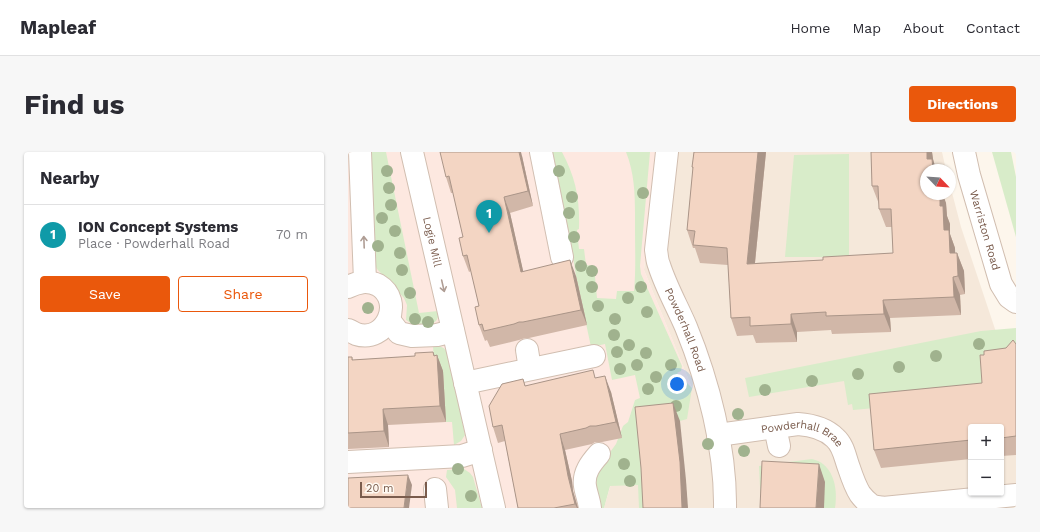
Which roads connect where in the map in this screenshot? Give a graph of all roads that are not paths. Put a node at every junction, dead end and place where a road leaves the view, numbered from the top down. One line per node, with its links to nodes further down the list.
1 (360, 152): 7 (street, one-way to 1)
2 (412, 152): 11 (street, Logie Mill, one-way to 11)
3 (541, 152): 6 (street)
4 (667, 152): 14 (street, Powderhall Road)
5 (964, 152): 8 (street, Warriston Road)
6 (562, 257)
7 (357, 284): 9 (street)
8 (1016, 302)
9 (389, 320): 10 (street); 11 (street)
10 (348, 330)
11 (453, 331): 13 (street, Logie Mill)
12 (594, 356): 13 (street)
13 (465, 383): 15 (street, Logie Mill)
14 (718, 435): 20 (street, Powderhall Brae); 24 (street, Powderhall Road)
15 (481, 450): 17 (street); 22 (street, Logie Mill)
16 (599, 454): 23 (street)
17 (348, 462)
18 (1016, 495): 19 (street, Powderhall Brae)
19 (991, 503): 21 (street, Powderhall Brae)
20 (871, 506): 21 (street, Powderhall Brae)
21 (930, 506)
22 (494, 508)
23 (590, 508)
24 (725, 508)

